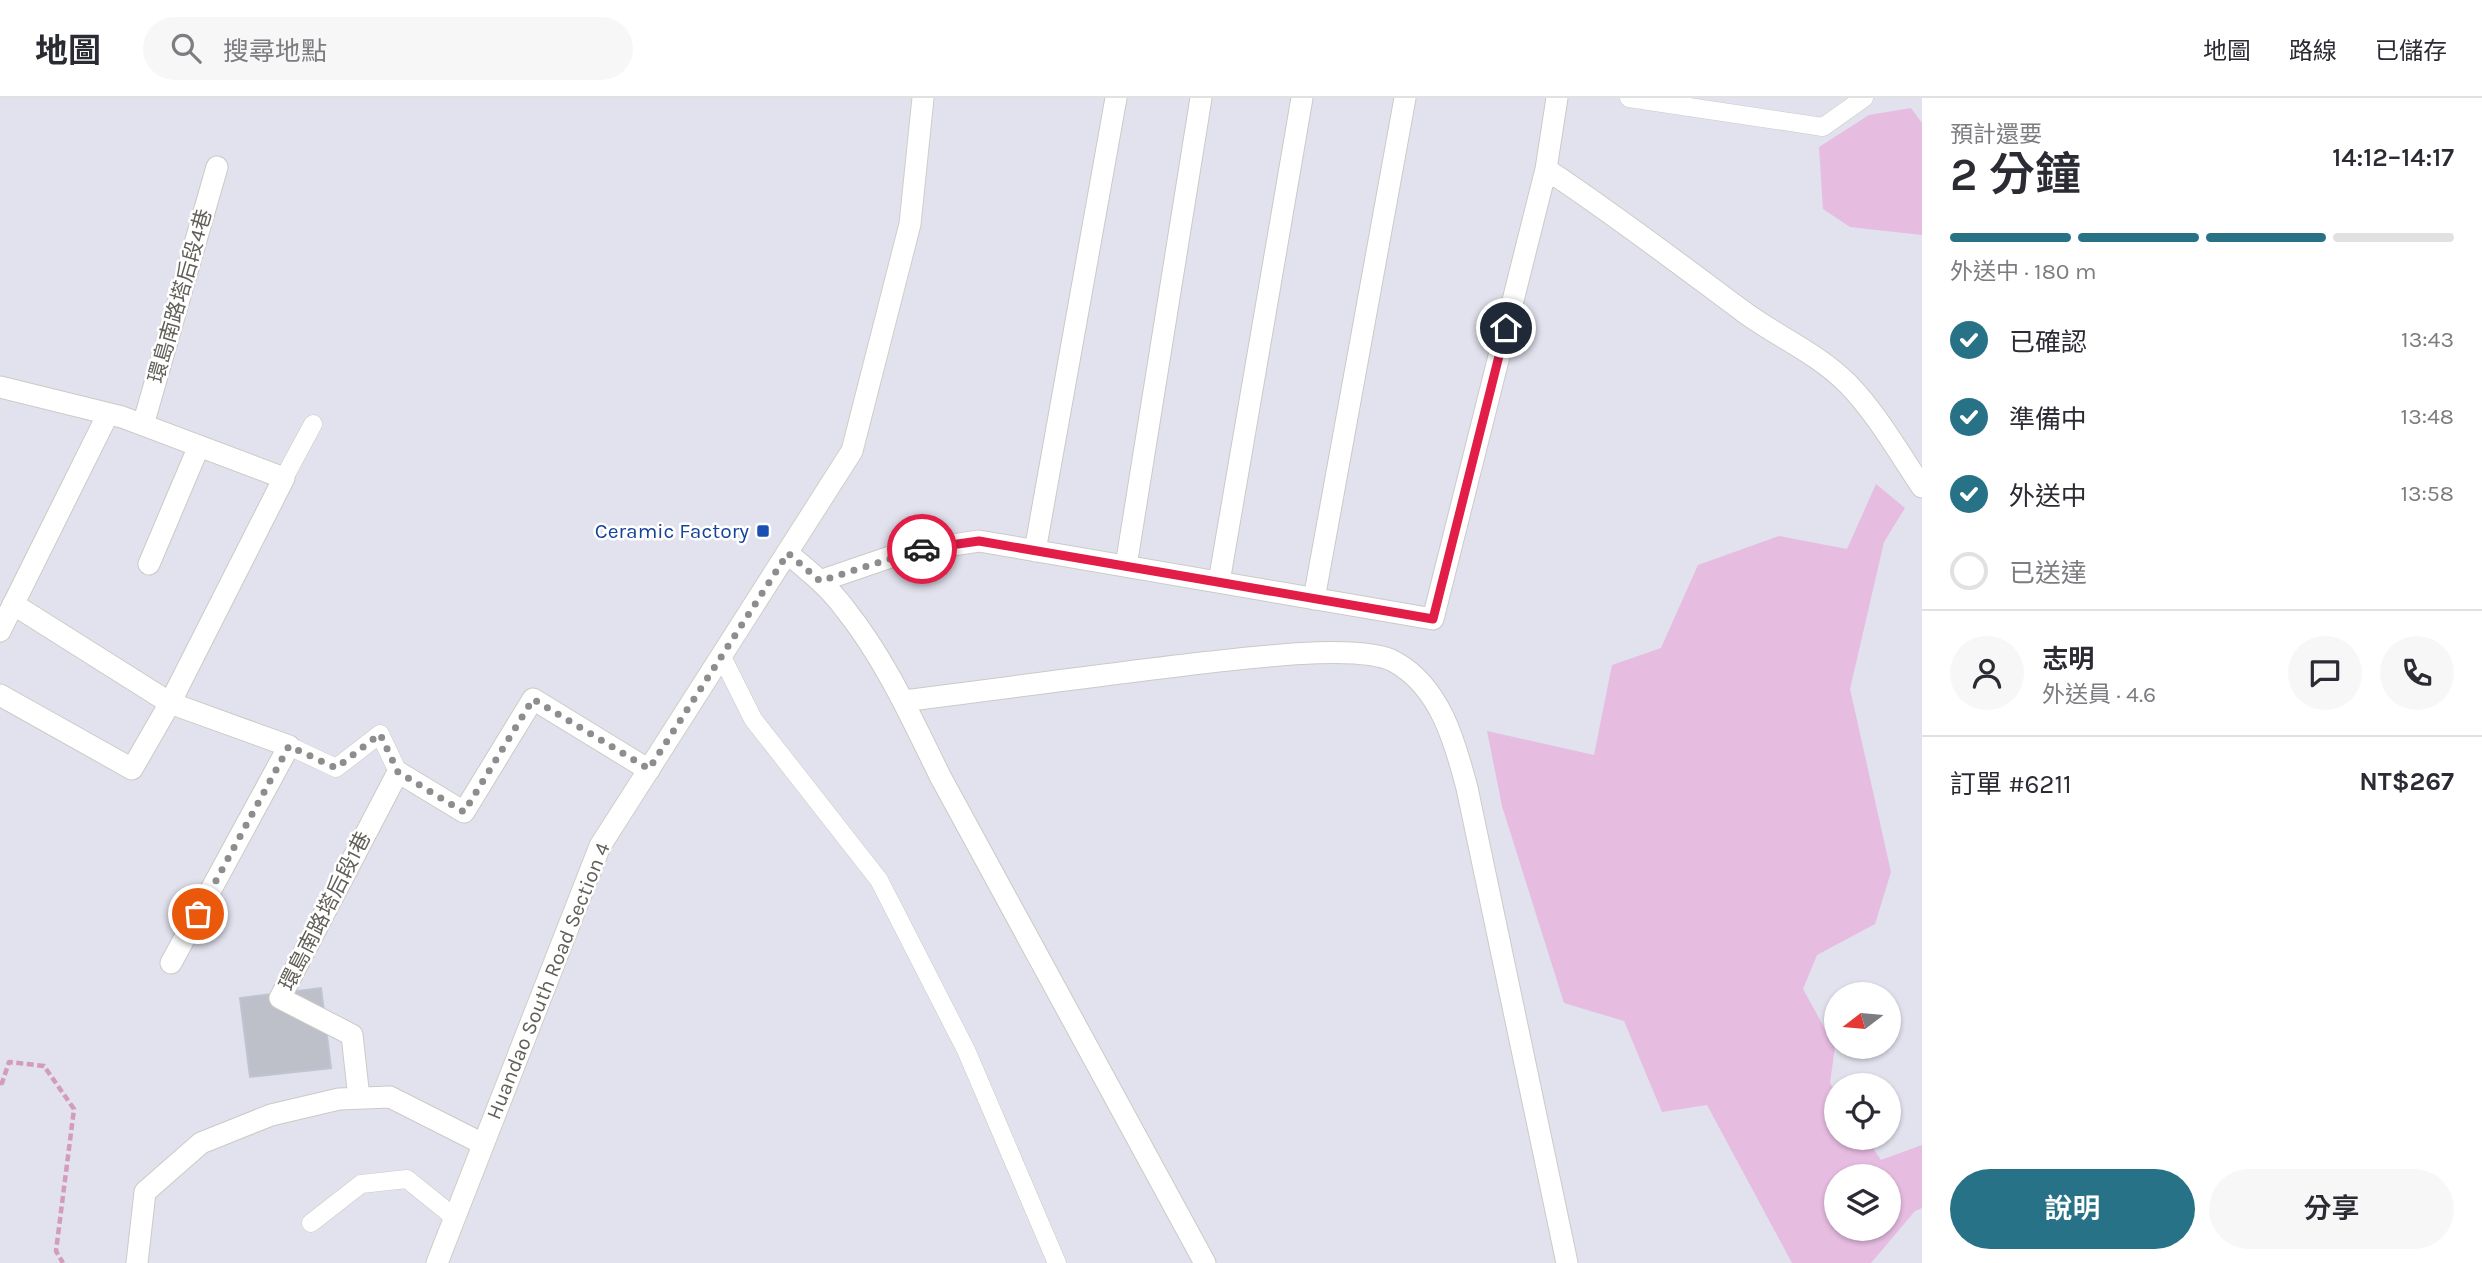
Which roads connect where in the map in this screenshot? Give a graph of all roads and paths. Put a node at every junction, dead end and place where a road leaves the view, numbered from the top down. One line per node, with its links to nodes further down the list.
1 (923, 98): 19 (street, Huandao South Road Section 4)
2 (1116, 98): 18 (street)
3 (1201, 98): 21 (street)
4 (1302, 98): 23 (street)
5 (1405, 98): 24 (street)
6 (1557, 98): 10 (street)
7 (1629, 98): 8 (lane)
8 (1864, 98)
9 (217, 167): 14 (street, 環島南路塔后段4巷)
10 (1546, 169): 17 (street); 24 (street)
11 (0, 387): 12 (street)
12 (108, 414): 14 (street); 25 (street)
13 (313, 424): 16 (lane)
14 (143, 425): 15 (street)
15 (199, 446): 16 (street); 20 (street)
16 (284, 478): 30 (street)
17 (1922, 487)
18 (1035, 551): 21 (street); 22 (street)
19 (788, 553): 22 (street); 27 (street, Huandao South Road Section 4)
20 (149, 564)
21 (1126, 566): 23 (street)
22 (820, 581): 29 (street)
23 (1219, 582): 24 (street)
24 (1314, 598)
25 (13, 604): 26 (street); 30 (street)
26 (0, 631)
27 (721, 655): 32 (street, Huandao South Road Section 4); 43 (lane)
28 (0, 695): 30 (street)
29 (903, 701): 44 (street); 45 (street)
30 (170, 703): 31 (street)
31 (289, 746): 33 (lane); 34 (street)
32 (649, 769): 33 (street); 37 (street, Huandao South Road Section 4)
33 (398, 772): 36 (street, 環島南路塔后段1巷)
34 (171, 962)
35 (0, 1083): 40 (path)
36 (359, 1098): 37 (street); 41 (street)
37 (483, 1144): 38 (street, Huandao South Road Section 4)
38 (454, 1217): 39 (lane); 42 (street, Huandao South Road Section 4)
39 (311, 1223)
40 (63, 1263)
41 (136, 1263)
42 (437, 1263)
43 (1057, 1263)
44 (1205, 1263)
45 (1567, 1263)

